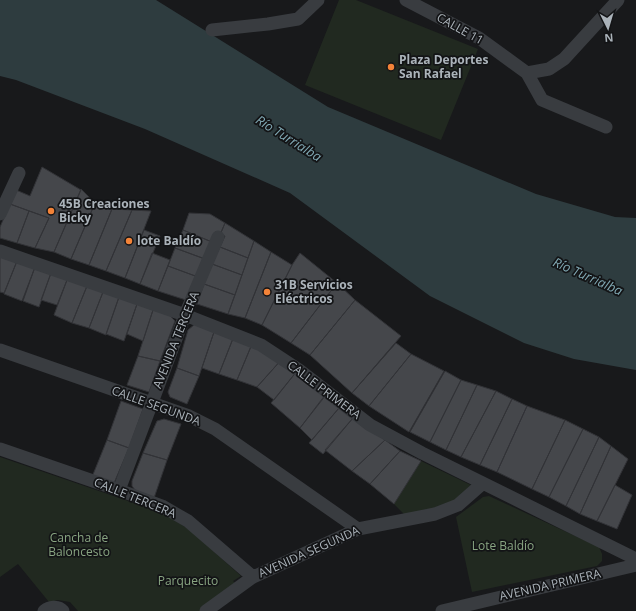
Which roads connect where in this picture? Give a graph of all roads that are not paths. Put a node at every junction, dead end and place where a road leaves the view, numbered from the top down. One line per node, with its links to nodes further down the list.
1 (318, 0): 4 (street)
2 (406, 0): 5 (street, CALLE 11)
3 (618, 0): 5 (street)
4 (212, 30)
5 (527, 73): 6 (street, CALLE 11)
6 (606, 127)
7 (19, 173): 8 (street)
8 (0, 214)
9 (218, 237): 11 (street, AVENIDA TERCERA)
10 (0, 251): 11 (street, CALLE PRIMERA)
11 (185, 315): 13 (street, AVENIDA TERCERA); 15 (street, CALLE PRIMERA)
12 (0, 350): 13 (street, CALLE SEGUNDA)
13 (151, 404): 16 (street, AVENIDA TERCERA); 17 (street, CALLE SEGUNDA)
14 (0, 448): 16 (street, CALLE TERCERA)
15 (483, 483): 17 (street, AVENIDA SEGUNDA); 18 (street, CALLE PRIMERA)
16 (119, 490): 20 (street, CALLE TERCERA)
17 (358, 529): 20 (street, AVENIDA SEGUNDA)
18 (636, 559)
19 (636, 565): 22 (street, AVENIDA PRIMERA)
20 (253, 577): 21 (street, AVENIDA SEGUNDA)
21 (206, 611)
22 (442, 611)

